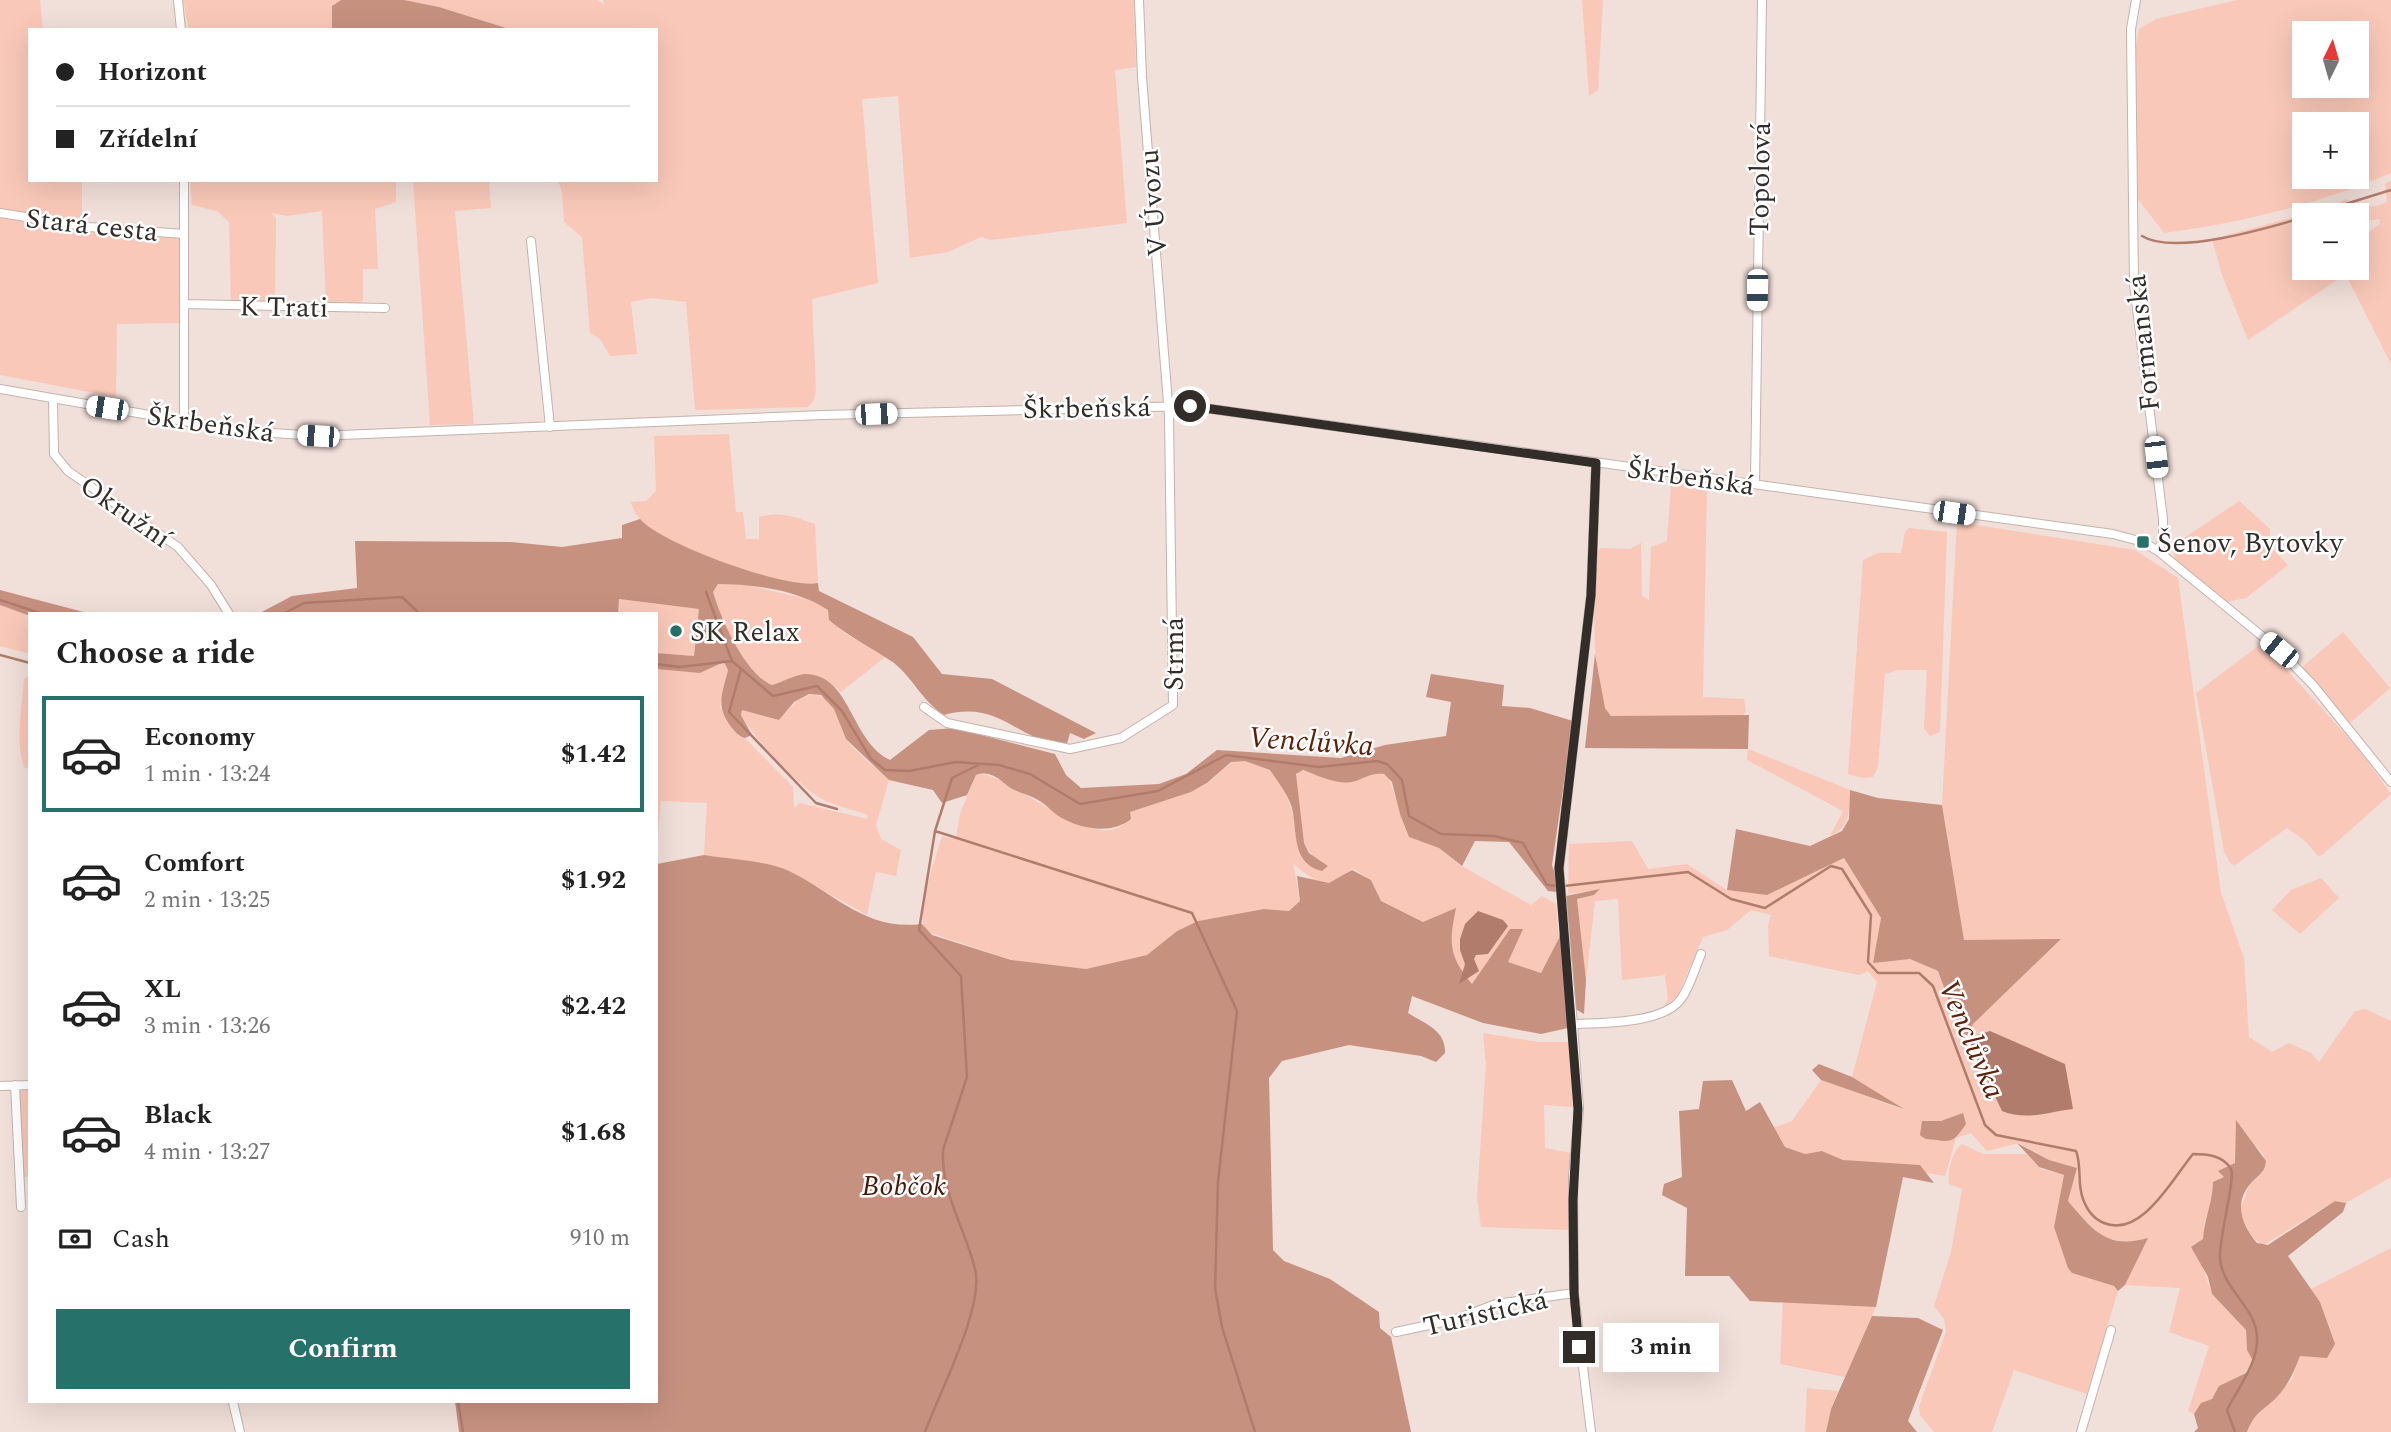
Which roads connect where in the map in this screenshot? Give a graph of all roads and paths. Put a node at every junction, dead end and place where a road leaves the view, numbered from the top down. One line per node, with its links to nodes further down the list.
1 (178, 0): 5 (street)
2 (1139, 0): 14 (street, V Úvozu)
3 (1762, 0): 18 (street, Topolová)
4 (2136, 0): 19 (street, Formanská)
5 (181, 28)
6 (184, 182): 8 (street)
7 (0, 213): 8 (street, Stará cesta)
8 (184, 234): 10 (street)
9 (531, 241): 16 (street)
10 (184, 304): 11 (street, K Trati); 15 (street)
11 (385, 308)
12 (0, 389): 13 (street, Škrbeňská)
13 (53, 399): 15 (street, Škrbeňská); 20 (street, Okružní)
14 (1168, 405): 16 (street, Škrbeňská); 17 (street, Škrbeňská); 21 (street, Strmá)
15 (184, 421): 16 (street, Škrbeňská)
16 (550, 427)
17 (1596, 463): 18 (street, Škrbeňská); 24 (street)
18 (1755, 484): 19 (street, Škrbeňská)
19 (2158, 551): 22 (street)
20 (228, 612)
21 (923, 707)
22 (2391, 782)
23 (1702, 954): 24 (street)
24 (1573, 1024): 29 (street)
25 (28, 1085): 27 (street)
26 (0, 1086): 27 (street)
27 (15, 1086): 28 (street)
28 (21, 1207)
29 (1574, 1293): 31 (street, Turistická); 34 (street)
30 (2111, 1330): 35 (street)
31 (1396, 1332)
32 (233, 1403): 33 (street)
33 (240, 1432)
34 (1591, 1432)
35 (2081, 1432)

